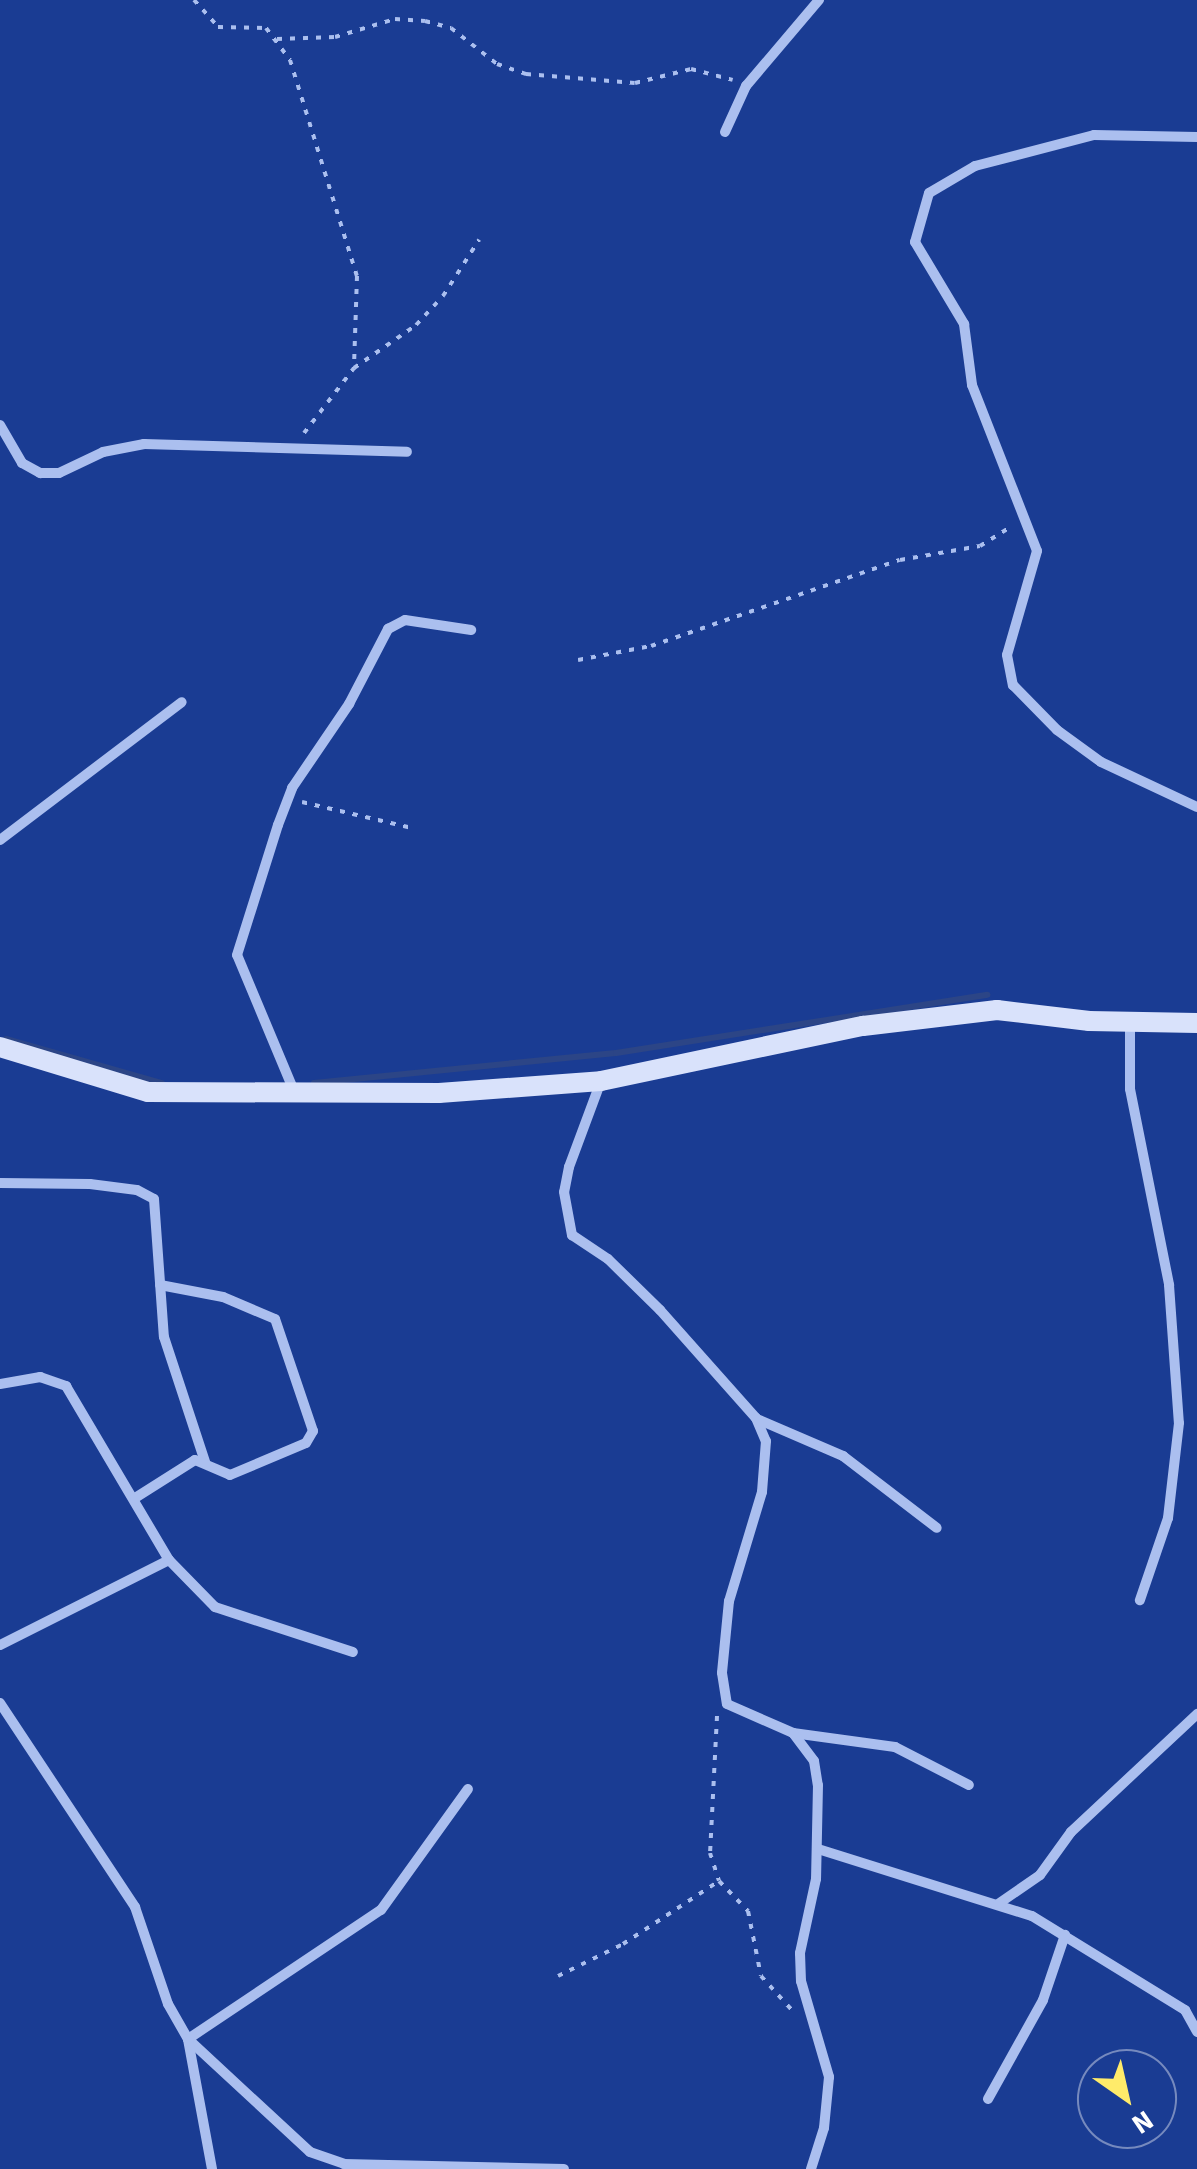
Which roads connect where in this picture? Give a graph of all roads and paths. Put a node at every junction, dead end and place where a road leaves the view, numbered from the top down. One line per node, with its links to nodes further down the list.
1 (194, 0): 3 (path)
2 (819, 0): 4 (street)
3 (277, 39): 4 (path); 8 (path)
4 (746, 86): 5 (street)
5 (725, 132)
6 (1197, 137): 12 (street)
7 (479, 240): 8 (path)
8 (354, 368): 10 (path)
9 (0, 425): 10 (street)
10 (287, 451): 11 (street)
11 (407, 452)
12 (1026, 518): 14 (path); 17 (street)
13 (471, 630): 16 (street)
14 (578, 660)
15 (182, 702): 19 (street)
16 (287, 801): 18 (path); 24 (street)
17 (1197, 807)
18 (412, 828)
19 (0, 840)
20 (1130, 1018): 21 (street); 23 (street); 33 (street)
21 (1197, 1023)
22 (0, 1047): 24 (street)
23 (601, 1081): 24 (street); 28 (street)
24 (295, 1092)
25 (0, 1184): 26 (street)
26 (160, 1284): 29 (street); 29 (street)
27 (0, 1384): 30 (street)
28 (756, 1418): 31 (street); 36 (street)
29 (206, 1462): 30 (street)
30 (135, 1498): 32 (street)
31 (937, 1528)
32 (169, 1560): 34 (street); 35 (street)
33 (1140, 1600)
34 (0, 1645)
35 (353, 1652)
36 (724, 1696): 39 (street); 43 (path)
37 (0, 1703): 49 (street)
38 (1197, 1714): 44 (street)
39 (793, 1733): 40 (street); 42 (street)
40 (969, 1784)
41 (468, 1789): 49 (street)
42 (818, 1849): 44 (street); 47 (street)
43 (719, 1882): 46 (path); 47 (path)
44 (998, 1904): 45 (street)
45 (1065, 1935): 48 (street); 50 (street)
46 (558, 1976)
47 (816, 2026): 54 (street)
48 (1197, 2032)
49 (188, 2039): 51 (street); 52 (street)
50 (988, 2098)
51 (511, 2167): 53 (street)
52 (212, 2169)
53 (564, 2169)
54 (811, 2169)

